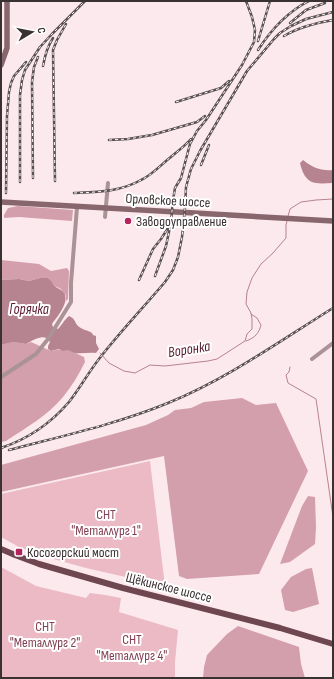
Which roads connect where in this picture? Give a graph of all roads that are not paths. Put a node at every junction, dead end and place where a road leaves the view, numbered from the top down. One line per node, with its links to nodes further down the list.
1 (7, 1): 2 (main road)
2 (1, 65)
3 (108, 183): 6 (street)
4 (1, 202): 5 (main road, Орловское шоссе)
5 (77, 206): 7 (main road, Орловское шоссе); 10 (street)
6 (105, 217)
7 (333, 221)
8 (333, 343): 9 (street)
9 (312, 359)
10 (2, 375)
11 (1, 549): 12 (main road, Щёкинское шоссе)
12 (333, 644)

